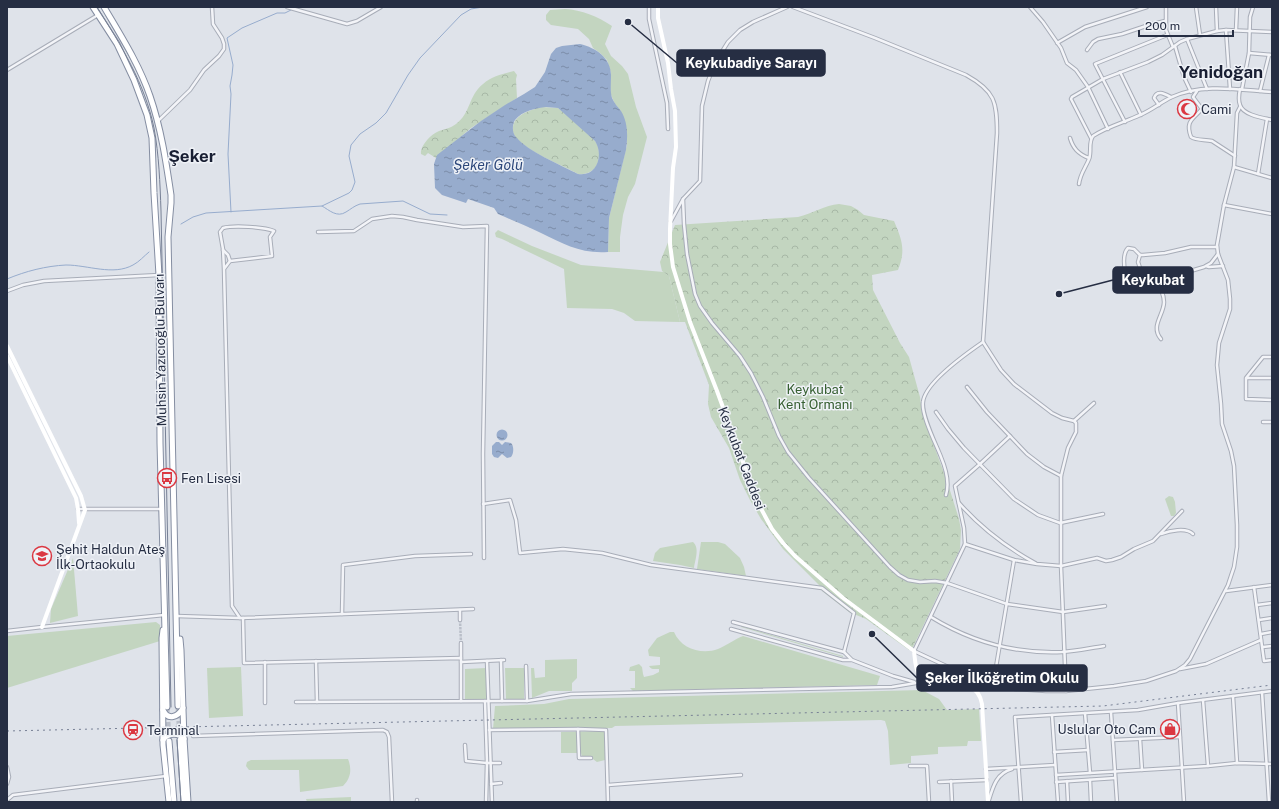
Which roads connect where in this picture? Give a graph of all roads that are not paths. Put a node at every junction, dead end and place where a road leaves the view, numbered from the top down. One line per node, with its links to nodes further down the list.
1 (93, 7): 17 (highway, Muhsin Yazıcıoğlu Bulvarı)
2 (104, 7): 49 (highway, Muhsin Yazıcıoğlu Bulvarı)
3 (212, 7): 49 (street)
4 (287, 7): 5 (street)
5 (381, 7)
6 (649, 7): 51 (street)
7 (658, 7): 64 (street, Keykubat Caddesi)
8 (787, 7): 61 (street)
9 (793, 7): 79 (street)
10 (1030, 7): 27 (street)
11 (1147, 7): 27 (street)
12 (1166, 7): 18 (street)
13 (1196, 7): 25 (street)
14 (1216, 7): 21 (street)
15 (1237, 7): 20 (street)
16 (1253, 7): 22 (street)
17 (98, 15): 32 (street); 74 (highway, Muhsin Yazıcıoğlu Bulvarı)
18 (1165, 21): 24 (street); 29 (street)
19 (1226, 30): 20 (street); 21 (street); 37 (street)
20 (1236, 30): 22 (street)
21 (1217, 31): 25 (street)
22 (1249, 31): 23 (street); 30 (street)
23 (1272, 32)
24 (1167, 35): 28 (street); 34 (street)
25 (1200, 35): 26 (street)
26 (1187, 39): 28 (street); 36 (street)
27 (1057, 43): 35 (street)
28 (1174, 46): 33 (street); 41 (street)
29 (1087, 50)
30 (1248, 53): 31 (street); 38 (street)
31 (1270, 55): 40 (street)
32 (7, 70)
33 (1120, 72): 34 (street); 46 (street)
34 (1103, 79): 35 (street); 50 (street)
35 (1088, 88): 52 (street); 54 (street)
36 (1207, 89): 37 (street); 39 (street)
37 (1230, 89): 38 (street)
38 (1241, 89): 40 (street); 45 (street)
39 (1197, 91): 41 (street); 55 (street)
40 (1260, 91): 42 (street)
41 (1191, 92): 43 (street)
42 (1272, 92)
43 (1171, 97): 44 (street); 44 (street)
44 (1159, 104): 46 (street)
45 (1240, 107): 47 (street); 55 (street)
46 (1141, 115): 50 (street)
47 (1267, 119): 48 (street); 58 (street)
48 (1272, 120)
49 (158, 121): 128 (highway, Muhsin Yazıcıoğlu Bulvarı)
50 (1125, 122): 52 (street)
51 (668, 129)
52 (1108, 129): 54 (street)
53 (1070, 138): 56 (street)
54 (1091, 138): 56 (street)
55 (1235, 156): 57 (street)
56 (1089, 158): 60 (street)
57 (1234, 167): 58 (street); 62 (street)
58 (1258, 174): 59 (street)
59 (1272, 178)
60 (1079, 184)
61 (683, 199): 64 (street); 113 (street)
62 (1224, 205): 63 (street); 66 (street)
63 (1272, 214)
64 (671, 222): 121 (street, Keykubat Caddesi)
65 (318, 232): 97 (street)
66 (1217, 247): 68 (street); 69 (street)
67 (223, 249): 70 (street); 70 (street); 73 (street)
68 (1218, 254): 71 (street); 72 (street)
69 (1140, 255): 75 (street); 76 (street)
70 (230, 261): 73 (street)
71 (1206, 266): 72 (street); 75 (street)
72 (1223, 266): 116 (street)
73 (224, 269): 130 (street)
74 (159, 275): 77 (street); 99 (highway, Muhsin Yazıcıoğlu Bulvarı)
75 (1156, 280): 78 (street)
76 (1129, 288)
77 (7, 292)
78 (1161, 339)
79 (983, 342): 89 (street); 95 (street)
80 (7, 346): 100 (street)
81 (7, 356): 98 (street)
82 (1272, 357): 83 (street)
83 (1246, 378): 84 (street); 86 (street)
84 (1272, 378)
85 (967, 387): 92 (street)
86 (1272, 400)
87 (1094, 403): 89 (street)
88 (936, 412): 93 (street)
89 (1074, 421): 94 (street)
90 (1263, 422): 91 (street)
91 (1272, 422)
92 (1010, 436): 93 (street); 94 (street)
93 (980, 464): 96 (street); 103 (street)
94 (1061, 476): 103 (street)
95 (946, 495)
96 (957, 501): 107 (street); 111 (street)
97 (483, 504): 109 (street); 125 (street)
98 (78, 509): 100 (street); 104 (street)
99 (162, 509): 100 (street); 127 (highway, Muhsin Yazıcıoğlu Bulvarı)
100 (85, 510): 104 (street)
101 (1182, 511): 106 (street)
102 (1103, 514): 103 (street)
103 (1060, 523): 112 (street)
104 (79, 525): 135 (street)
105 (1193, 534): 106 (street)
106 (1159, 535): 112 (street)
107 (965, 544): 110 (street); 113 (street)
108 (471, 554): 126 (street)
109 (484, 558)
110 (1014, 560): 111 (street); 118 (street)
111 (1037, 564): 112 (street)
112 (1061, 566): 124 (street)
113 (947, 583): 118 (street); 129 (street)
114 (1272, 585): 115 (street)
115 (1254, 587): 116 (street); 119 (street)
116 (1226, 591): 157 (street)
117 (1272, 603): 119 (street)
118 (1007, 604): 124 (street); 142 (street)
119 (1257, 605): 133 (street)
120 (1105, 606): 124 (street)
121 (855, 607): 125 (street); 146 (street, Keykubat Caddesi)
122 (472, 609): 123 (street)
123 (460, 610): 126 (street); 132 (street)
124 (1063, 612): 148 (street)
125 (854, 613): 147 (street)
126 (342, 614): 130 (street)
127 (165, 615): 135 (street); 175 (highway, Muhsin Yazıcıoğlu Bulvarı)
128 (176, 616): 130 (street); 174 (highway, Muhsin Yazıcıoğlu Bulvarı)
129 (931, 617): 142 (street); 146 (street)
130 (242, 618): 154 (street)
131 (1272, 618): 133 (street)
132 (460, 620)
133 (1259, 620): 139 (street)
134 (733, 622): 147 (street)
135 (42, 627): 137 (street)
136 (731, 629): 150 (street)
137 (7, 631)
138 (1272, 632): 139 (street)
139 (1261, 634): 140 (street)
140 (1262, 640): 145 (street); 157 (street)
141 (461, 643): 149 (street)
142 (1000, 646): 148 (street); 160 (street)
143 (1104, 646): 148 (street)
144 (1272, 646): 145 (street)
145 (1262, 647): 151 (street)
146 (914, 651): 158 (street); 160 (street)
147 (844, 652): 150 (street)
148 (1064, 652): 161 (street)
149 (461, 658): 152 (street); 155 (street)
150 (852, 660): 159 (street)
151 (1272, 660)
152 (316, 661): 154 (street); 171 (street)
153 (487, 661): 155 (street); 167 (street); 168 (street)
154 (265, 662): 172 (street)
155 (461, 662): 166 (street)
156 (526, 666): 169 (street)
157 (1180, 669): 161 (street)
158 (922, 680): 159 (street); 203 (street)
159 (916, 683): 169 (street)
160 (993, 685): 161 (street)
161 (1066, 690)
162 (1272, 691): 163 (street)
163 (1262, 692): 164 (street); 197 (street)
164 (1233, 696): 165 (street); 194 (street)
165 (1204, 700): 173 (street); 199 (street)
166 (460, 701): 167 (street); 171 (street)
167 (486, 701): 168 (street); 180 (street); 191 (street)
168 (502, 701): 169 (street)
169 (527, 701)
170 (296, 702): 171 (street)
171 (317, 702)
172 (266, 703)
173 (1178, 703): 176 (street); 182 (street)
174 (181, 707): 175 (highway); 183 (highway, Muhsin Yazıcıoğlu Bulvarı)
175 (165, 708): 185 (highway, Muhsin Yazıcıoğlu Bulvarı)
176 (1111, 712): 177 (street); 186 (street)
177 (1085, 713): 178 (street); 188 (street)
178 (1052, 715): 189 (street); 201 (street)
179 (578, 729): 180 (street); 190 (street); 220 (street)
180 (489, 730): 192 (street)
181 (193, 736): 226 (street)
182 (1180, 737): 184 (street); 202 (street)
183 (182, 739): 185 (highway); 224 (highway); 225 (highway)
184 (1140, 739): 186 (street); 204 (street)
185 (166, 740): 209 (highway); 223 (highway)
186 (1113, 740): 205 (street)
187 (465, 745): 191 (street)
188 (1088, 750): 189 (street); 206 (street)
189 (1054, 752): 196 (street)
190 (591, 758)
191 (487, 763): 192 (street); 227 (street)
192 (490, 763): 193 (street); 219 (street)
193 (500, 763)
194 (1237, 763): 197 (street); 199 (street)
195 (1272, 764): 197 (street)
196 (1055, 765): 201 (street); 208 (street)
197 (1266, 765): 239 (street)
198 (910, 766): 230 (street)
199 (1208, 766): 202 (street)
200 (7, 767): 218 (street)
201 (1018, 767): 203 (street); 232 (street); 233 (street)
202 (1182, 768): 204 (street); 238 (street)
203 (986, 769): 211 (street)
204 (1142, 770): 205 (street)
205 (1115, 771): 206 (street); 210 (street)
206 (1090, 773): 208 (street)
207 (741, 775): 220 (street)
208 (1056, 775): 216 (street)
209 (166, 776): 221 (street); 222 (highway)
210 (1115, 778): 212 (street); 237 (street)
211 (987, 780): 213 (street); 232 (street)
212 (1090, 780): 214 (street); 236 (street)
213 (951, 781): 215 (street); 231 (street)
214 (1067, 781): 216 (street); 235 (street)
215 (939, 782)
216 (1056, 782): 234 (street)
217 (501, 783): 219 (street)
218 (7, 784)
219 (491, 784): 228 (street)
220 (608, 785): 229 (street)
221 (7, 800)
222 (169, 802)
223 (174, 802)
224 (184, 802)
225 (188, 802)
226 (392, 802)
227 (486, 802)
228 (492, 802)
229 (608, 802)
230 (929, 802)
231 (952, 802)
232 (988, 802)
233 (1021, 802)
234 (1058, 802)
235 (1068, 802)
236 (1091, 802)
237 (1117, 802)
238 (1184, 802)
239 (1269, 802)

